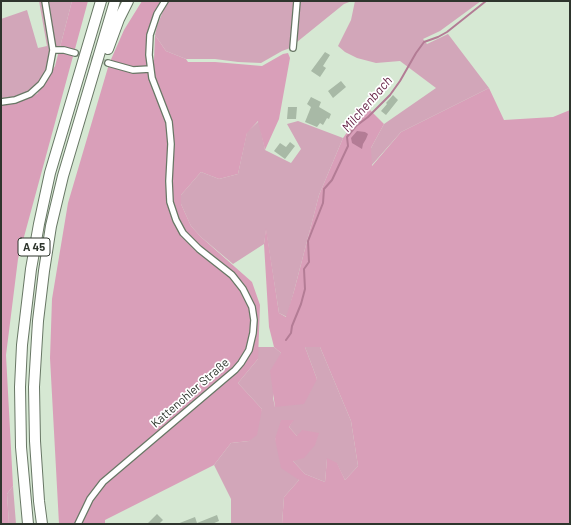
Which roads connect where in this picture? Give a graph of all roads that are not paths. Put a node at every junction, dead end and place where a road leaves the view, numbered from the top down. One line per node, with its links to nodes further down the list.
1 (45, 1): 8 (street)
2 (101, 1): 14 (highway, A 45)
3 (115, 1): 12 (highway, A 45)
4 (128, 1): 12 (highway)
5 (164, 1): 11 (street, Kattenohler Straße)
6 (297, 1): 7 (street)
7 (293, 48)
8 (53, 50): 9 (street); 13 (street)
9 (76, 53)
10 (108, 63): 11 (street)
11 (150, 69): 16 (street, Kattenohler Straße)
12 (93, 77): 15 (highway, A 45)
13 (1, 102)
14 (28, 524)
15 (42, 524)
16 (78, 524)

